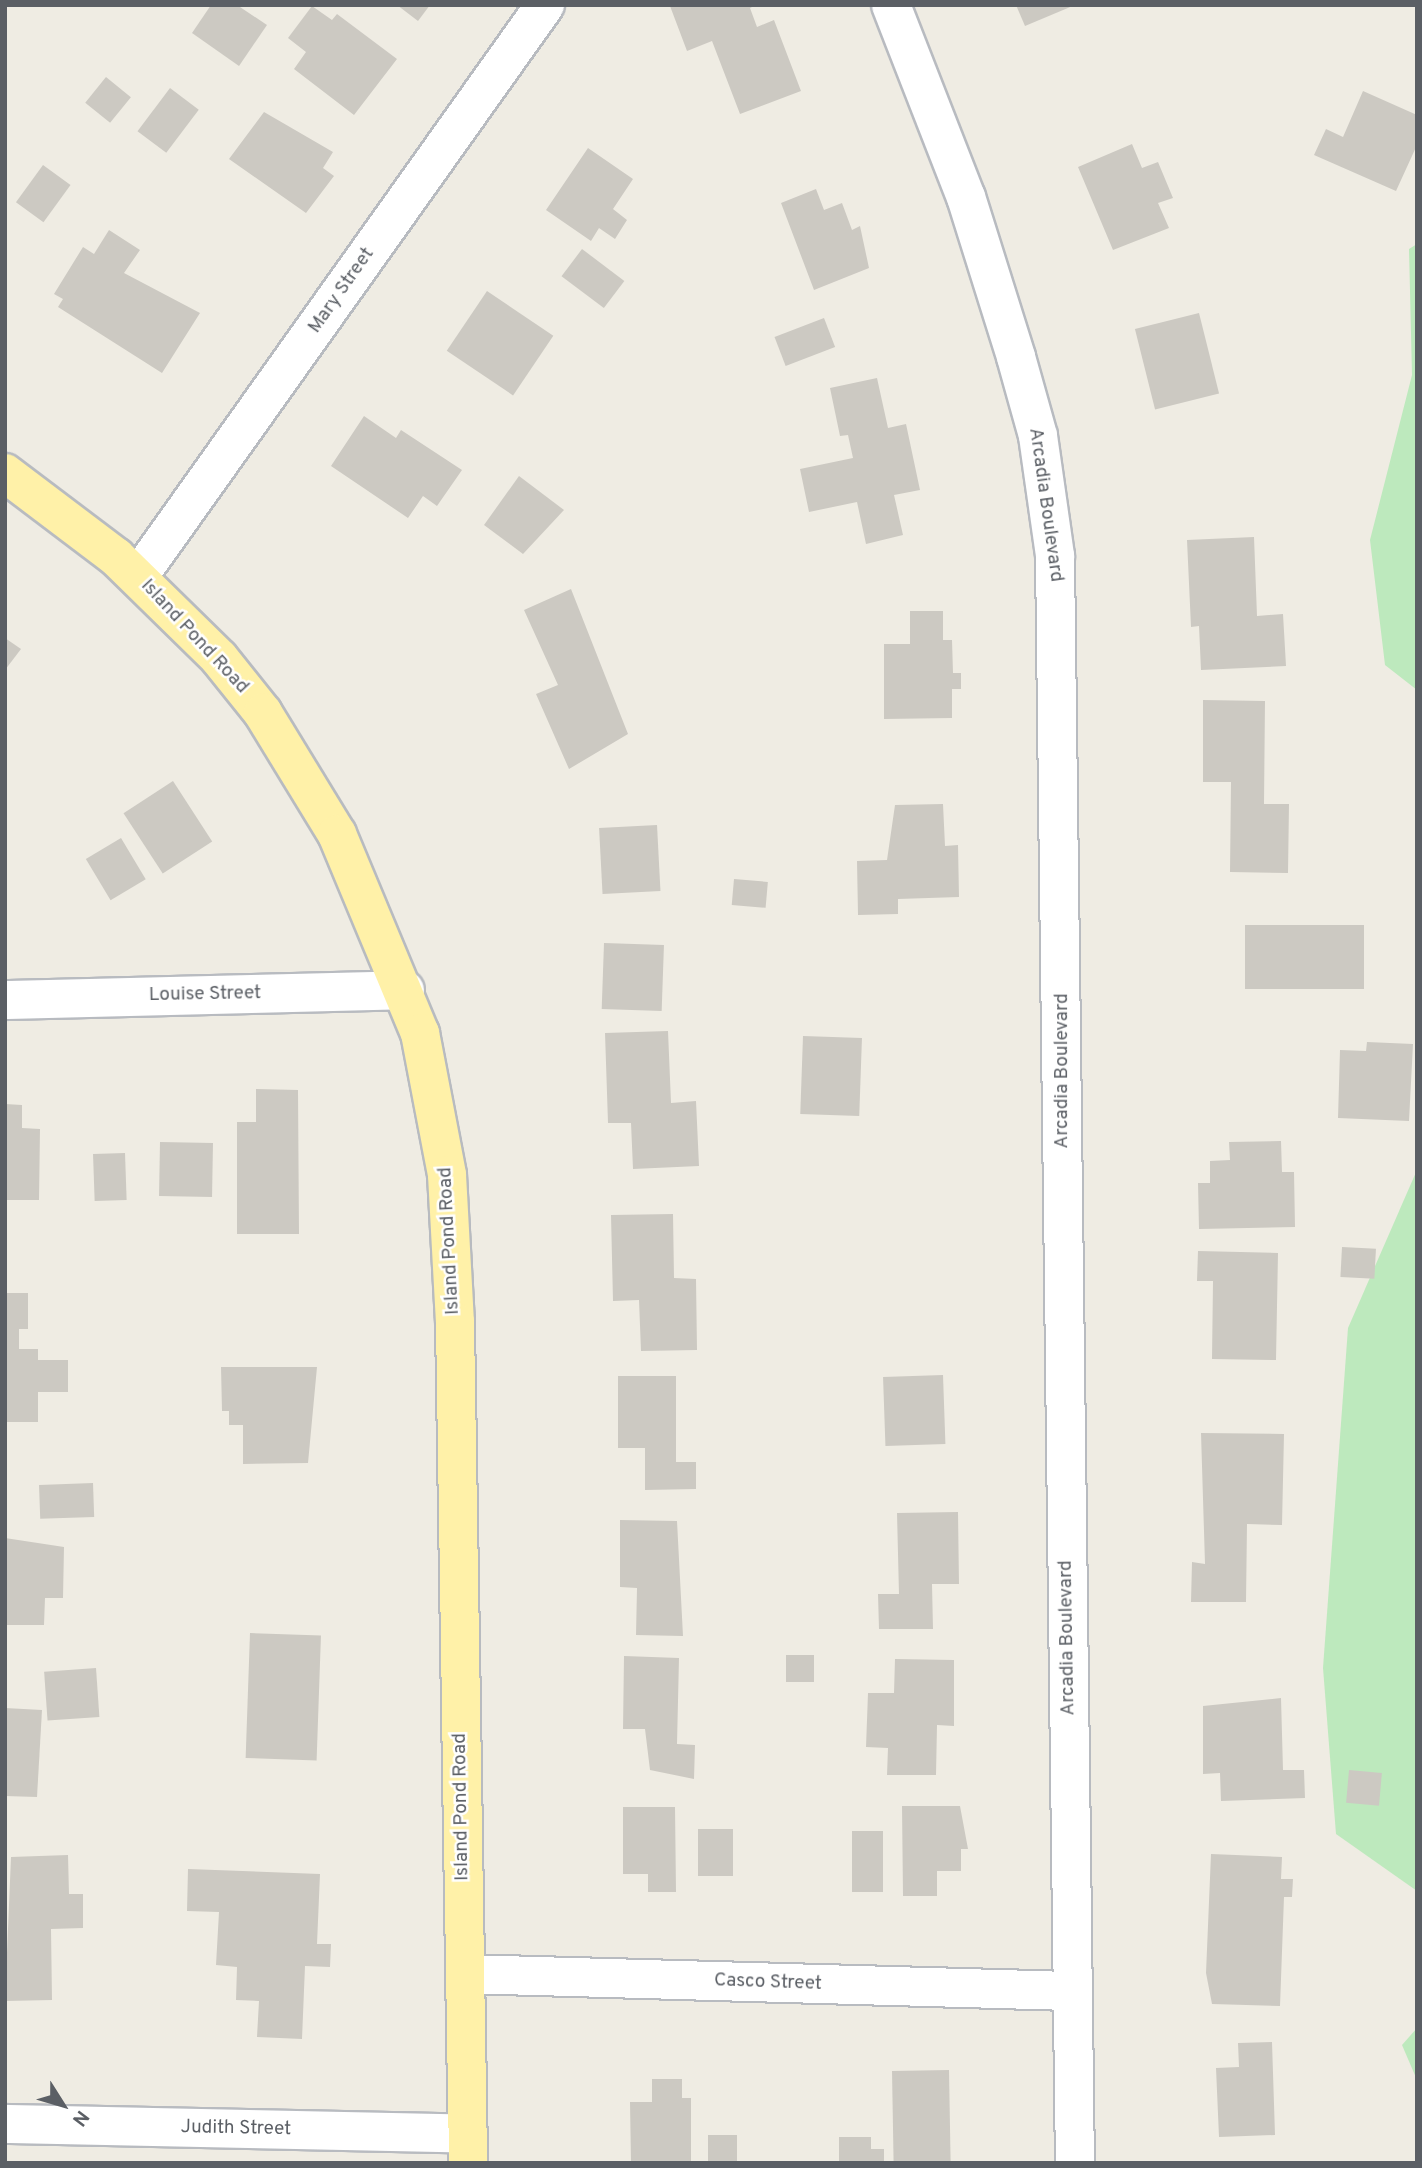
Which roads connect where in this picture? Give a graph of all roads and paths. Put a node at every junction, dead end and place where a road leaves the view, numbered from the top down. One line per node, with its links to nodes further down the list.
1 (545, 5): 4 (street, Mary Street)
2 (891, 5): 8 (street, Arcadia Boulevard)
3 (5, 473): 4 (main road, Island Pond Road)
4 (138, 578): 5 (main road, Island Pond Road)
5 (405, 990): 6 (street, Louise Street); 7 (main road, Island Pond Road)
6 (5, 1000)
7 (465, 1974): 8 (street, Casco Street); 10 (main road, Island Pond Road)
8 (1072, 1992): 11 (street, Arcadia Boulevard)
9 (5, 2124): 10 (street, Judith Street)
10 (468, 2148)
11 (1075, 2163)

